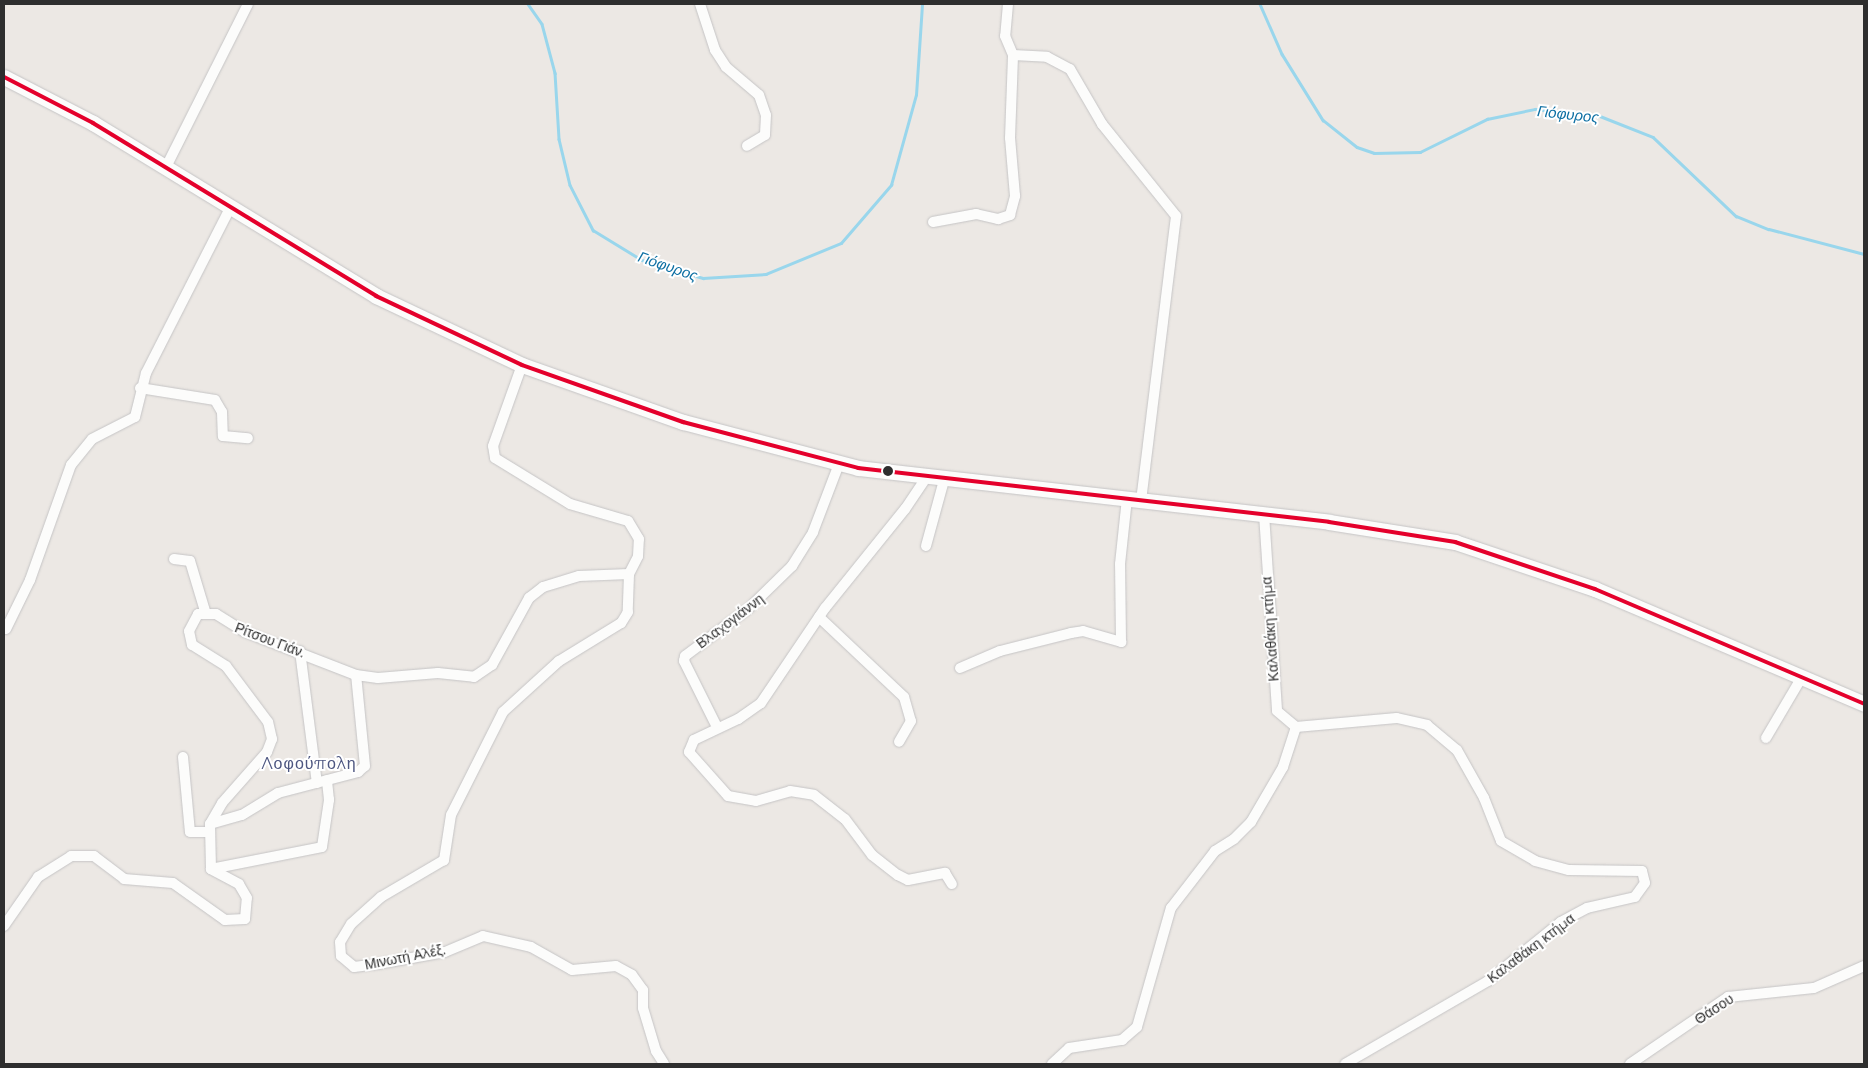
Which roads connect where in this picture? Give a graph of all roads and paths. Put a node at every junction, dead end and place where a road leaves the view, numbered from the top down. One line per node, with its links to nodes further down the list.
1 (248, 4): 7 (street)
2 (700, 4): 6 (street)
3 (1008, 4): 4 (street)
4 (1013, 55): 9 (street); 16 (street)
5 (4, 76): 7 (street)
6 (747, 146)
7 (166, 167): 8 (street)
8 (231, 206): 10 (street); 11 (street)
9 (934, 222)
10 (522, 365): 13 (street); 20 (street)
11 (140, 388): 12 (street); 23 (street)
12 (248, 438)
13 (839, 464): 14 (street); 29 (street, Βλαχογιάννη)
14 (926, 478): 15 (street); 22 (street)
15 (944, 480): 16 (street); 18 (street)
16 (1134, 500): 17 (street); 25 (street)
17 (1264, 514): 27 (street); 30 (street, Καλαθάκη κτήμα)
18 (926, 546)
19 (174, 559): 21 (street)
20 (629, 574): 26 (street, Ρίτσου Γιάν.); 40 (street, Μινωτή Αλέξ.)
21 (205, 611): 24 (street, Ρίτσου Γιάν.); 35 (street)
22 (819, 616): 29 (street); 32 (street)
23 (6, 629)
24 (300, 651): 26 (street, Ρίτσου Γιάν.); 34 (street)
25 (960, 668)
26 (356, 675): 34 (street)
27 (1802, 677): 28 (street); 31 (street)
28 (1864, 704)
29 (717, 727): 37 (street)
30 (1296, 727): 41 (street); 42 (street, Καλαθάκη κτήμα)
31 (1766, 738)
32 (899, 742)
33 (183, 757): 35 (street)
34 (322, 781): 35 (street); 36 (street)
35 (210, 828): 36 (street)
36 (211, 868): 38 (street)
37 (952, 884)
38 (4, 926)
39 (1864, 966): 43 (street, Θάσου)
40 (664, 1064)
41 (1052, 1064)
42 (1346, 1064)
43 (1630, 1064)

